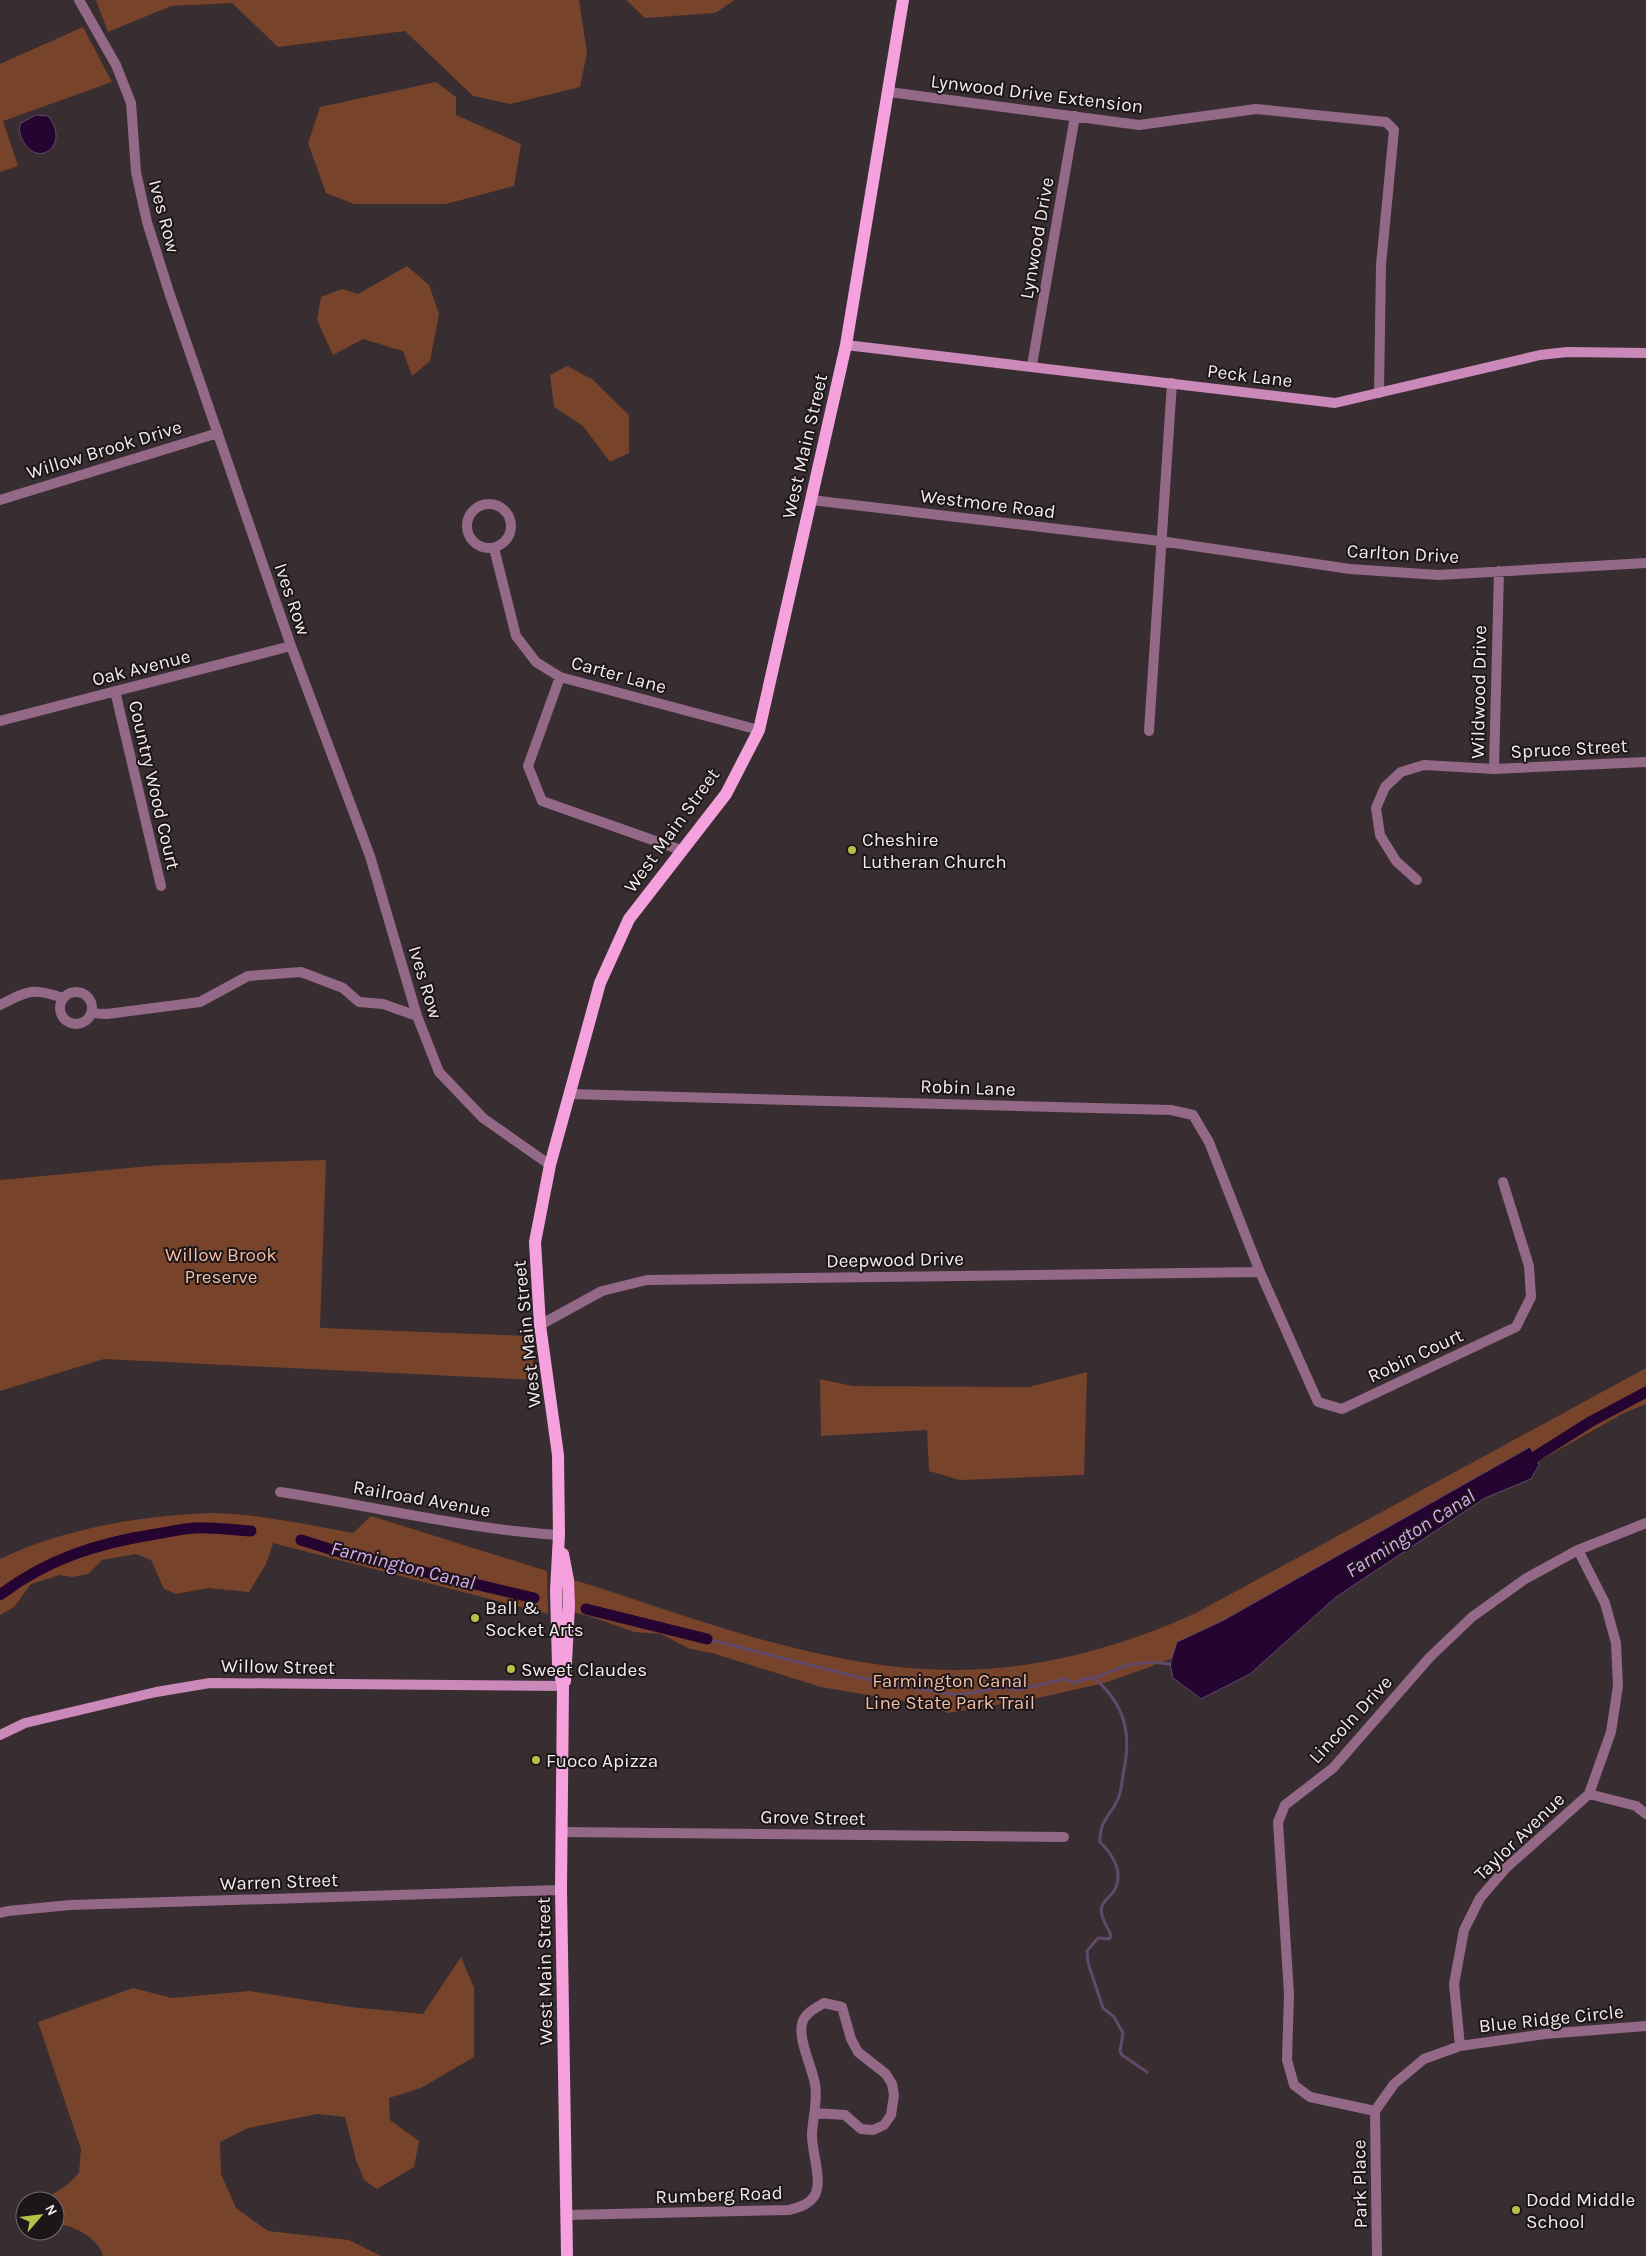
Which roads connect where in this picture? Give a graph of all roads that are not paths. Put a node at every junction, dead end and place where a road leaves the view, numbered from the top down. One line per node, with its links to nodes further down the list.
1 (79, 0): 10 (street, Ives Row)
2 (903, 0): 3 (main road, West Main Street)
3 (889, 92): 4 (street, Lynwood Drive Extension); 5 (main road, West Main Street)
4 (1075, 116): 7 (street, Lynwood Drive); 9 (street, Lynwood Drive Extension)
5 (846, 344): 7 (street, Peck Lane); 12 (main road, West Main Street)
6 (1646, 353): 9 (street, Peck Lane)
7 (1032, 365): 8 (street, Peck Lane)
8 (1172, 384): 9 (street, Peck Lane); 13 (street)
9 (1380, 393)
10 (218, 432): 11 (street, Willow Brook Drive); 17 (street, Ives Row)
11 (0, 500)
12 (811, 500): 13 (street, Westmore Road); 21 (main road, West Main Street)
13 (1160, 541): 16 (street, Carlton Drive); 22 (street)
14 (494, 548): 14 (street); 18 (street, Carter Lane)
15 (1646, 562): 16 (street, Carlton Drive)
16 (1499, 571): 24 (street, Wildwood Drive)
17 (291, 646): 19 (street, Oak Avenue); 31 (street, Ives Row)
18 (560, 677): 21 (street, Carter Lane); 25 (street)
19 (116, 691): 20 (street, Oak Avenue); 27 (street, Country Wood Court)
20 (0, 721)
21 (759, 730): 25 (main road, West Main Street)
22 (1149, 731)
23 (1646, 762): 24 (street, Spruce Street)
24 (1494, 769): 26 (street, Wildwood Drive)
25 (681, 850): 32 (main road, West Main Street)
26 (1417, 880)
27 (161, 886)
28 (63, 998): 29 (street); 30 (street); 30 (street)
29 (0, 1006)
30 (91, 1014): 31 (street)
31 (417, 1016): 33 (street, Ives Row)
32 (569, 1094): 33 (main road, West Main Street); 35 (street, Robin Lane)
33 (550, 1165): 36 (main road, West Main Street)
34 (1503, 1182): 35 (street, Robin Court)
35 (1260, 1272): 36 (street, Deepwood Drive)
36 (540, 1325): 39 (main road, West Main Street)
37 (280, 1492): 39 (street, Railroad Avenue)
38 (1646, 1523): 40 (street, Lincoln Drive)
39 (559, 1534): 41 (main road, West Main Street)
40 (1578, 1550): 43 (street, Taylor Avenue); 51 (street, Lincoln Drive)
41 (562, 1686): 42 (street, Willow Street); 45 (main road, West Main Street)
42 (0, 1735)
43 (1588, 1794): 44 (street); 50 (street, Taylor Avenue)
44 (1646, 1814)
45 (561, 1832): 46 (street, Grove Street); 47 (main road, West Main Street)
46 (1064, 1837)
47 (561, 1890): 48 (street, Warren Street); 53 (main road, West Main Street)
48 (0, 1914)
49 (1646, 2026): 50 (street, Blue Ridge Circle)
50 (1460, 2046): 51 (street)
51 (1375, 2111): 55 (street, Park Place)
52 (815, 2113): 52 (street, Rumberg Road); 53 (street, Rumberg Road)
53 (567, 2215): 54 (main road, West Main Street)
54 (567, 2256)
55 (1378, 2256)

